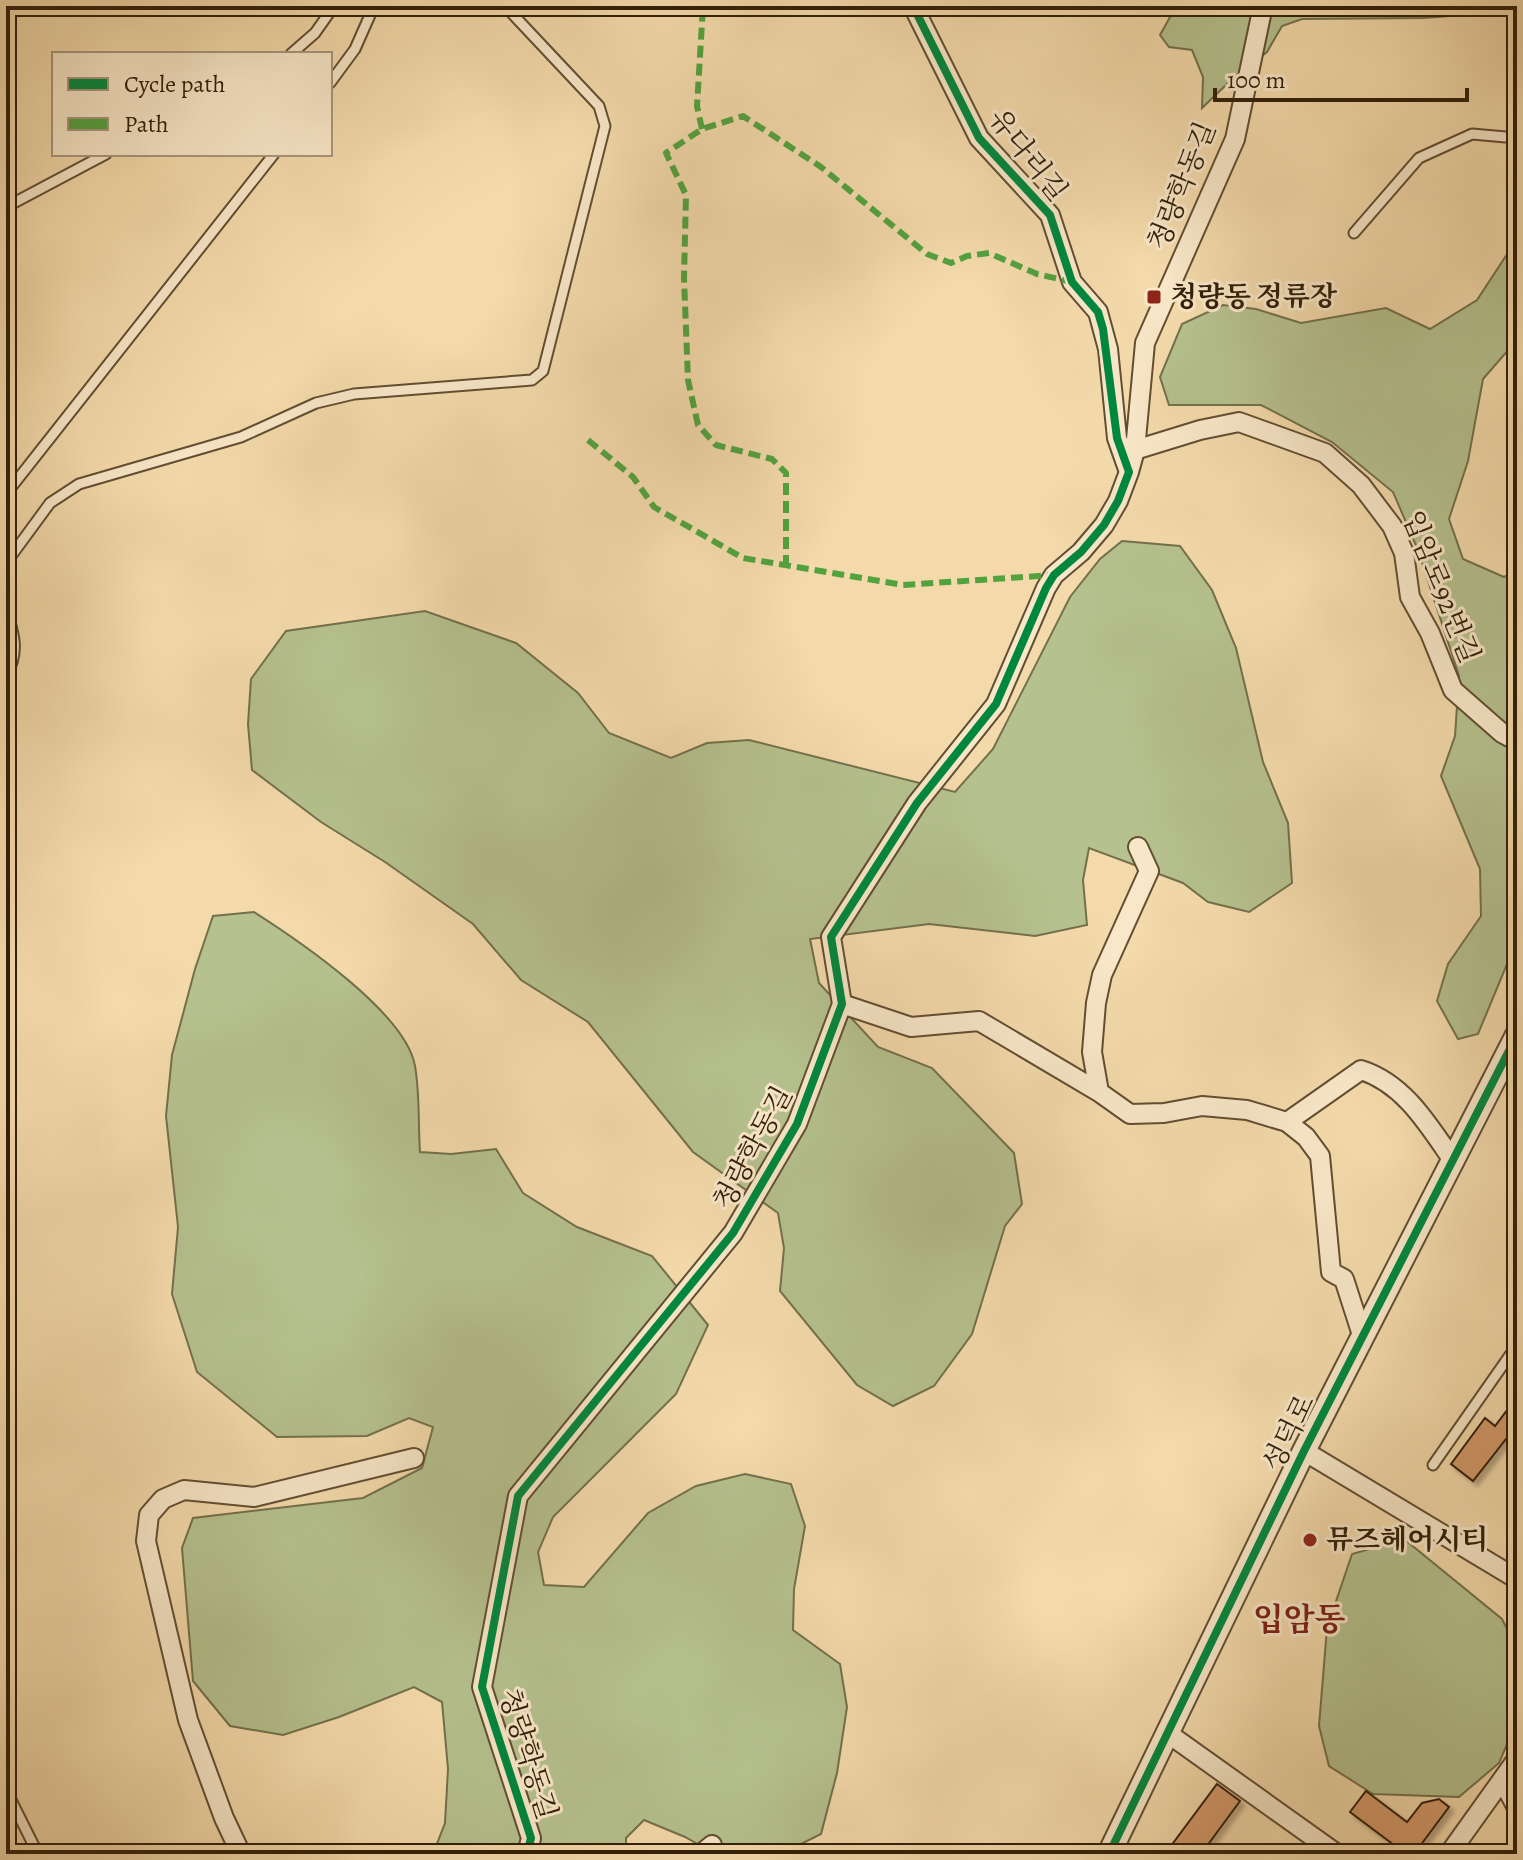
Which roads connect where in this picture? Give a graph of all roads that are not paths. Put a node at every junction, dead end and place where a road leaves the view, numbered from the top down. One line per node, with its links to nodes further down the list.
1 (334, 6): 6 (lane)
2 (374, 6): 7 (lane)
3 (505, 6): 16 (lane)
4 (913, 6): 14 (street, 유다리길)
5 (1263, 6): 13 (street, 청량학동길)
6 (293, 52)
7 (332, 80)
8 (1517, 138): 12 (lane)
9 (102, 156): 11 (lane)
10 (272, 156): 15 (lane)
11 (6, 207)
12 (1354, 233)
13 (1135, 450): 14 (street, 청량학동길); 19 (street, 입암로92번길)
14 (1129, 472): 21 (street, 청량학동길)
15 (6, 494)
16 (6, 563)
17 (6, 609): 18 (lane)
18 (6, 676)
19 (1517, 741)
20 (1138, 847): 23 (street)
21 (842, 1004): 23 (street); 39 (street, 청량학동길)
22 (1517, 1035): 25 (street, 성덕로)
23 (1099, 1092): 24 (street)
24 (1287, 1122): 25 (street); 26 (street)
25 (1454, 1162): 26 (street, 성덕로)
26 (1362, 1335): 28 (street, 성덕로)
27 (1517, 1345): 30 (lane)
28 (1304, 1451): 31 (street, 성덕로); 32 (street, 성덕로)
29 (414, 1458): 38 (street)
30 (1433, 1465)
31 (1517, 1579)
32 (1166, 1732): 40 (street, 성덕로); 41 (street)
33 (1517, 1759): 34 (street)
34 (1503, 1781): 36 (street); 42 (street)
35 (6, 1790): 37 (lane)
36 (1517, 1808)
37 (38, 1854)
38 (241, 1854)
39 (527, 1854)
40 (1109, 1854)
41 (1337, 1854)
42 (1449, 1854)

